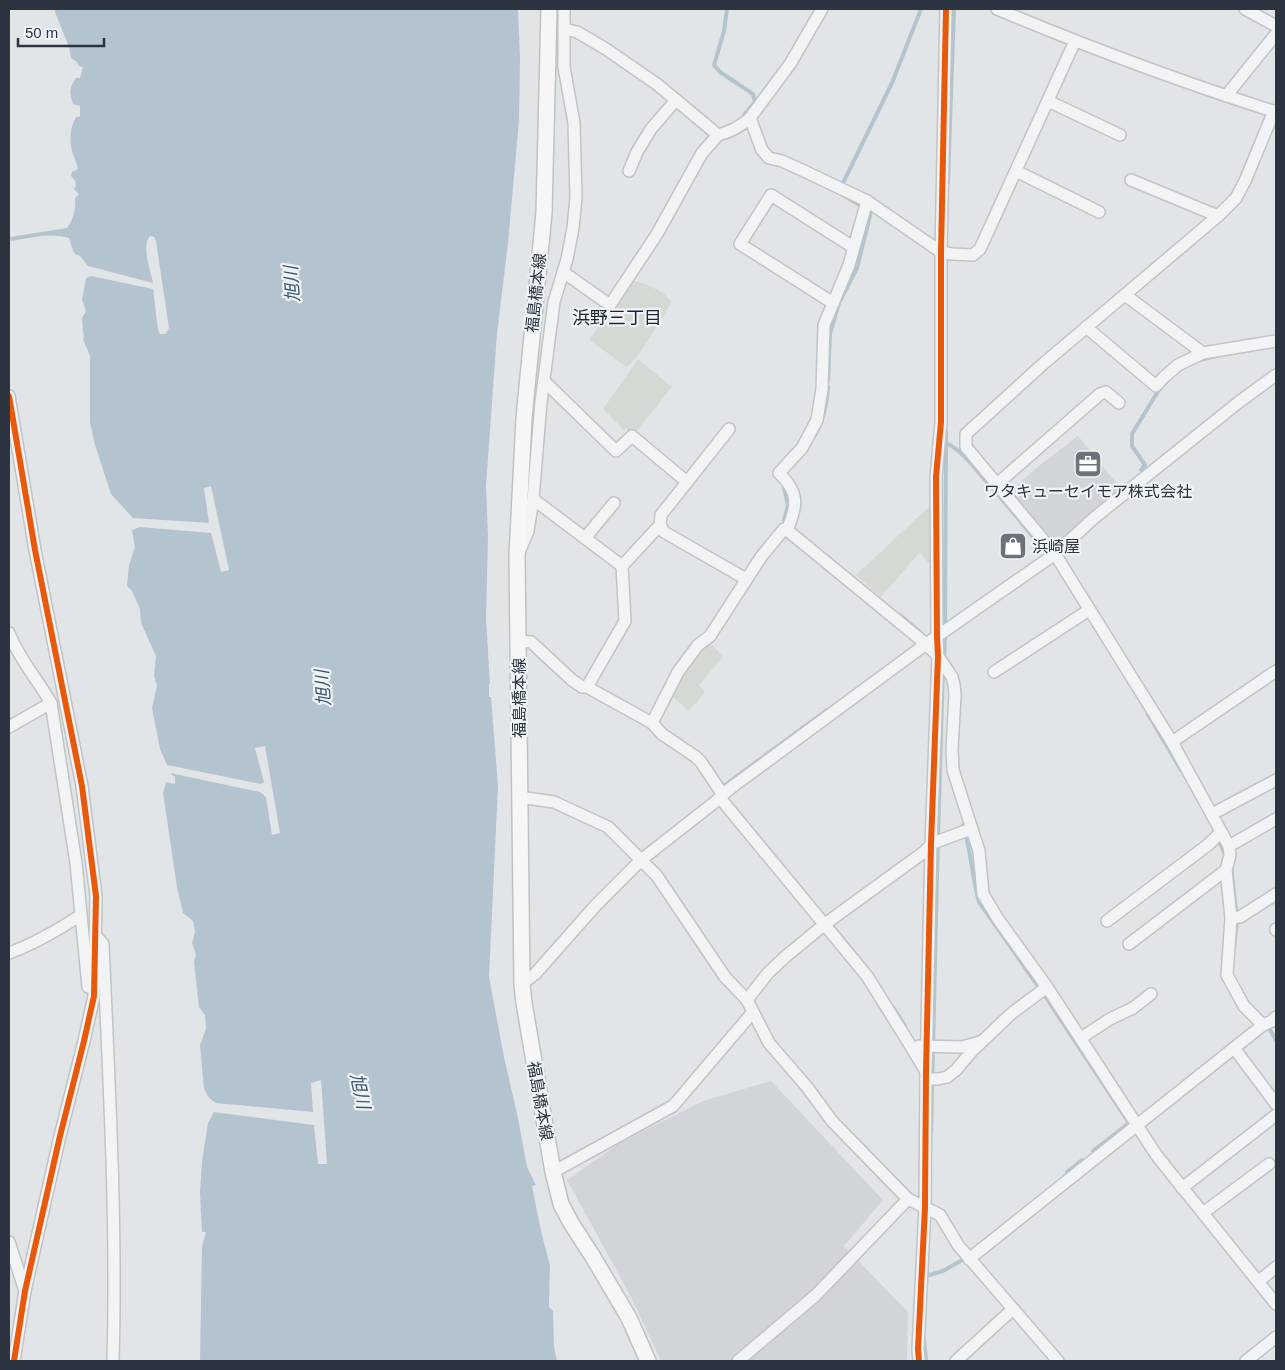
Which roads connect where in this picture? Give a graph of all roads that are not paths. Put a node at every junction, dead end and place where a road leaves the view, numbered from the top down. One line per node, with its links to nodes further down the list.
1 (549, 9): 45 (main road, 福島橋本線)
2 (564, 9): 8 (street)
3 (822, 9): 15 (street)
4 (946, 9): 25 (street)
5 (997, 9): 10 (street)
6 (1245, 9): 7 (street)
7 (1276, 26)
8 (564, 29): 12 (street); 26 (street)
9 (1276, 34): 11 (street)
10 (1075, 41): 11 (street); 13 (street)
11 (1226, 96): 14 (street)
12 (676, 100): 16 (street); 18 (street)
13 (1048, 101): 17 (street); 19 (street)
14 (1275, 112): 23 (street)
15 (747, 120): 16 (street); 21 (street)
16 (718, 135): 26 (street)
17 (1120, 135)
18 (630, 171)
19 (1016, 171): 22 (street); 25 (street)
20 (1131, 180): 23 (street)
21 (865, 205): 24 (street); 25 (street)
22 (1098, 212)
23 (1218, 216): 27 (street)
24 (853, 247): 28 (street); 28 (street)
25 (945, 253): 50 (street)
26 (563, 272): 33 (street)
27 (1125, 295): 29 (street); 31 (street)
28 (833, 303): 42 (street)
29 (1086, 327): 31 (street); 38 (street)
30 (1276, 341): 31 (street)
31 (1203, 353)
32 (1276, 375): 44 (street)
33 (544, 381): 37 (street); 39 (street)
34 (9, 396): 62 (street)
35 (1119, 403): 38 (street)
36 (728, 428): 37 (street)
37 (687, 482): 41 (street)
38 (997, 484): 44 (street)
39 (533, 500): 43 (street); 45 (street)
40 (614, 503): 43 (street)
41 (660, 525): 46 (street); 47 (street)
42 (788, 527): 47 (street); 52 (street)
43 (585, 538): 46 (street)
44 (1055, 554): 48 (street); 50 (street)
45 (517, 556): 51 (main road, 福島橋本線)
46 (622, 566): 56 (street)
47 (744, 578): 58 (street)
48 (1090, 610): 55 (street); 60 (street)
49 (9, 633): 57 (street)
50 (938, 636): 52 (street); 53 (street)
51 (519, 641): 56 (street); 64 (main road, 福島橋本線)
52 (926, 644): 53 (street); 63 (street)
53 (940, 659): 67 (street); 68 (street)
54 (1276, 670): 60 (street)
55 (994, 672)
56 (587, 687): 58 (street)
57 (50, 703): 59 (street); 62 (street); 72 (street)
58 (652, 723): 63 (street)
59 (9, 727)
60 (1172, 742): 65 (street)
61 (1276, 780): 65 (street)
62 (82, 786): 76 (street)
63 (721, 796): 70 (street); 75 (street)
64 (520, 797): 70 (street); 79 (main road, 福島橋本線)
65 (1212, 814): 69 (street)
66 (1276, 819): 69 (street)
67 (967, 830): 68 (street); 80 (street)
68 (935, 842): 75 (street); 89 (street)
69 (1225, 846): 73 (street); 74 (street); 77 (street)
70 (640, 860): 79 (street); 82 (street)
71 (1276, 894): 73 (street)
72 (81, 915): 78 (street); 84 (street)
73 (1235, 918): 85 (street)
74 (1107, 921)
75 (827, 922): 82 (street); 88 (street)
76 (95, 935): 84 (street); 111 (street)
77 (1129, 944)
78 (9, 953)
79 (522, 984): 96 (main road, 福島橋本線)
80 (1044, 990): 86 (street); 87 (street)
81 (1151, 994): 86 (street)
82 (747, 1000): 83 (street)
83 (753, 1012): 96 (street); 98 (street)
84 (90, 1013): 105 (street)
85 (1267, 1022): 90 (street)
86 (1081, 1038): 94 (street)
87 (981, 1042): 89 (street); 91 (street)
88 (911, 1046): 89 (street); 91 (street)
89 (931, 1047): 91 (street)
90 (1234, 1048): 92 (street); 94 (street)
91 (929, 1077): 99 (street)
92 (1276, 1104)
93 (1276, 1115): 97 (street)
94 (1137, 1125): 97 (street); 102 (street)
95 (1268, 1164): 100 (street)
96 (552, 1172): 112 (main road, 福島橋本線)
97 (1182, 1188): 100 (street)
98 (908, 1199): 99 (street); 113 (street)
99 (929, 1210): 102 (street); 114 (street)
100 (1203, 1213): 104 (street)
101 (9, 1242): 105 (street)
102 (970, 1259): 107 (street)
103 (1276, 1267): 104 (street)
104 (1259, 1281): 106 (street)
105 (25, 1292): 109 (street)
106 (1276, 1304)
107 (1013, 1309): 115 (street); 116 (street)
108 (1276, 1337): 117 (street)
109 (13, 1344): 110 (street)
110 (14, 1361)
111 (113, 1361)
112 (648, 1361)
113 (738, 1361)
114 (919, 1361)
115 (956, 1361)
116 (1058, 1361)
117 (1246, 1361)

